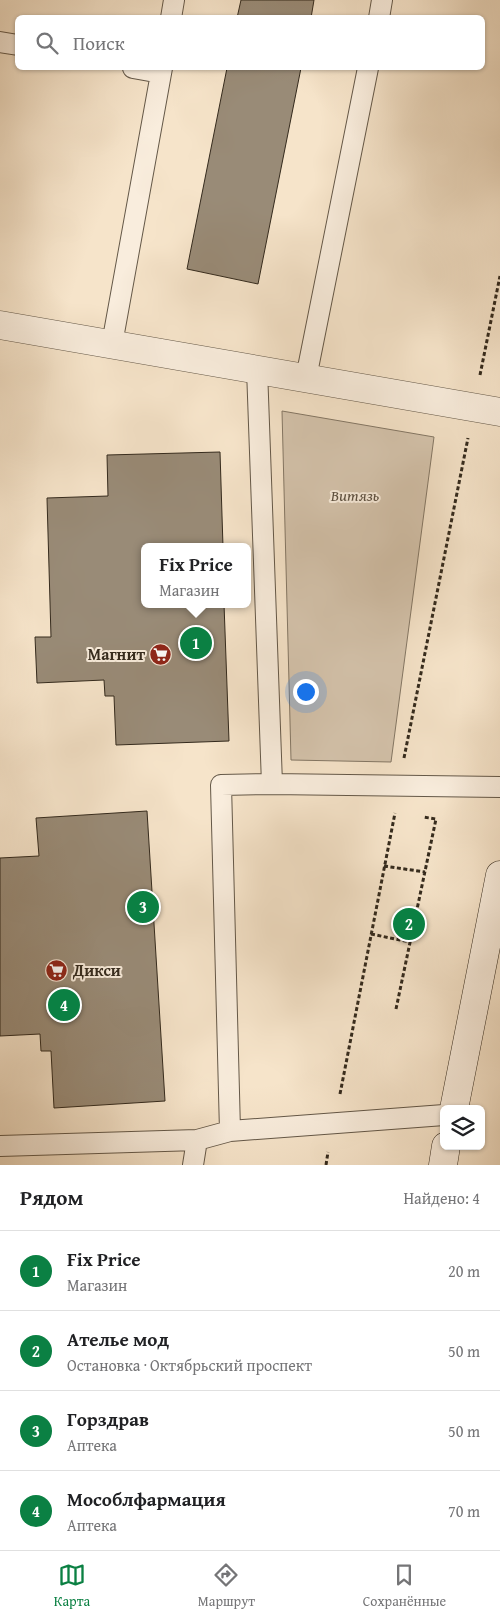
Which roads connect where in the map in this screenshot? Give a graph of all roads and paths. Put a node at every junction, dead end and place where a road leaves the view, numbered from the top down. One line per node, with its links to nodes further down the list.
1 (174, 0): 3 (lane)
2 (382, 0): 4 (lane)
3 (172, 15)
4 (379, 15)
5 (0, 42): 6 (lane)
6 (15, 44)
7 (162, 70): 11 (lane)
8 (368, 70): 13 (lane)
9 (500, 276): 14 (path)
10 (0, 325): 11 (street)
11 (112, 344): 12 (street)
12 (257, 369): 13 (street); 16 (lane)
13 (306, 378): 14 (street)
14 (474, 407): 15 (street); 17 (path)
15 (500, 412)
16 (272, 784): 17 (lane); 31 (lane)
17 (400, 786): 18 (lane)
18 (500, 787)
19 (403, 813): 21 (path)
20 (420, 816): 22 (path)
21 (384, 866): 22 (path); 25 (path)
22 (425, 872): 26 (path)
23 (500, 875): 24 (street)
24 (495, 923): 28 (street)
25 (371, 934): 26 (path); 30 (path)
26 (410, 942): 27 (path)
27 (396, 1009)
28 (455, 1105)
29 (440, 1115): 30 (lane)
30 (334, 1123): 31 (lane); 36 (path)
31 (230, 1131): 32 (lane)
32 (197, 1140): 33 (lane); 35 (lane)
33 (0, 1146)
34 (445, 1150): 37 (street)
35 (193, 1165)
36 (326, 1165)
37 (443, 1165)

